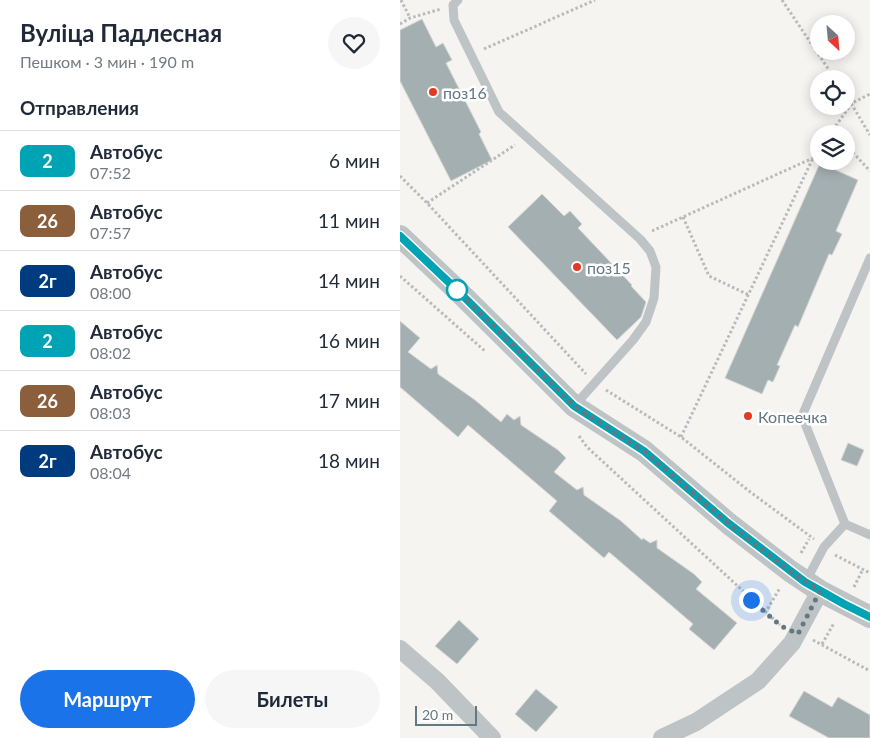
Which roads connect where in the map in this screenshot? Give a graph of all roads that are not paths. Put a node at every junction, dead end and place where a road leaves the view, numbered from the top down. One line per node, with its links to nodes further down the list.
1 (455, 3): 4 (lane)
2 (400, 236): 4 (street)
3 (870, 258): 5 (lane)
4 (574, 406): 7 (street)
5 (845, 524): 6 (lane); 7 (lane)
6 (870, 535)
7 (813, 586): 8 (street); 11 (street)
8 (870, 617)
9 (400, 649): 10 (street)
10 (492, 738)
11 (662, 738)

